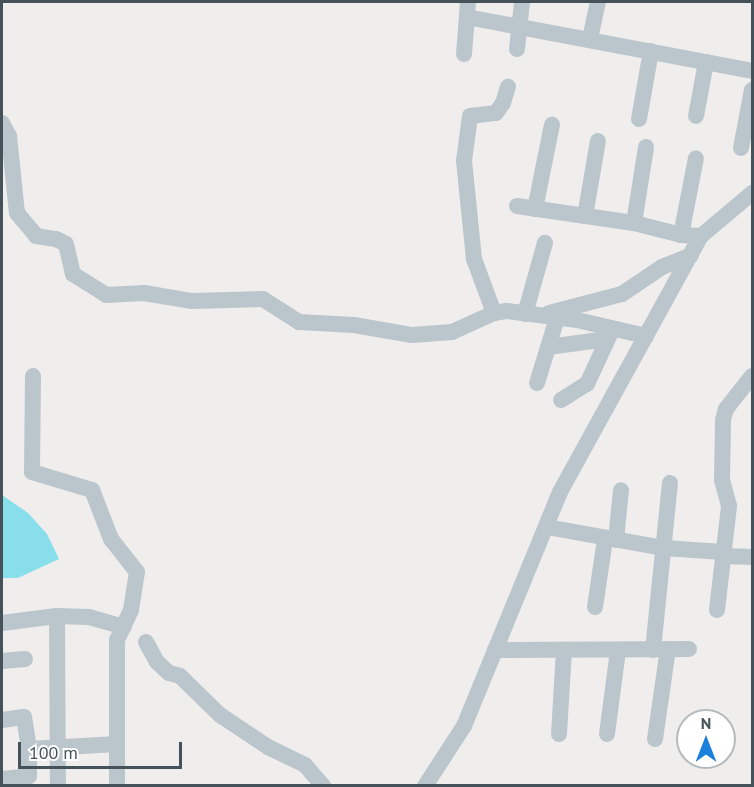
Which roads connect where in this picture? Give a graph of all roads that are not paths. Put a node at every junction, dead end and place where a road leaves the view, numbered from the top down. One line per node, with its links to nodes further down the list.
1 (522, 2): 4 (street)
2 (598, 2): 5 (street)
3 (467, 9): 4 (street); 8 (street)
4 (520, 26): 5 (street); 6 (street)
5 (590, 39): 7 (street)
6 (518, 49)
7 (651, 51): 9 (street); 14 (street)
8 (464, 54)
9 (706, 62): 10 (street); 13 (street)
10 (753, 71)
11 (508, 87): 31 (street)
12 (753, 90): 17 (street)
13 (696, 116)
14 (639, 119)
15 (2, 123): 31 (street)
16 (552, 124): 24 (street)
17 (748, 130): 20 (street)
18 (598, 141): 25 (street)
19 (646, 147): 26 (street)
20 (741, 148)
21 (696, 158): 27 (street)
22 (753, 193): 28 (street)
23 (517, 206): 24 (street)
24 (535, 208): 25 (street)
25 (585, 216): 26 (street)
26 (634, 223): 27 (street)
27 (681, 235): 28 (street)
28 (701, 236): 30 (street)
29 (545, 243): 32 (street)
30 (691, 255): 32 (street); 35 (street)
31 (494, 313): 32 (street)
32 (532, 315): 33 (street)
33 (557, 318): 34 (street); 36 (street)
34 (609, 335): 35 (street); 36 (street); 40 (street)
35 (646, 336): 43 (street)
36 (548, 347): 39 (street)
37 (33, 376): 52 (street)
38 (753, 376): 46 (street)
39 (537, 383)
40 (561, 400)
41 (670, 483): 45 (street)
42 (621, 490): 44 (street)
43 (547, 527): 44 (street); 55 (street)
44 (611, 540): 45 (street); 48 (street)
45 (664, 548): 46 (street); 57 (street)
46 (723, 554): 47 (street); 49 (street)
47 (753, 558)
48 (595, 607)
49 (717, 610)
50 (57, 616): 51 (street); 52 (street); 66 (street)
51 (2, 623)
52 (124, 627): 65 (street)
53 (146, 642): 71 (street)
54 (689, 649): 57 (street)
55 (495, 650): 58 (street); 72 (street)
56 (618, 650): 57 (street); 58 (street); 63 (street)
57 (661, 650): 64 (street)
58 (564, 651): 62 (street)
59 (25, 660): 60 (street)
60 (2, 661)
61 (2, 720): 67 (street)
62 (559, 734)
63 (607, 734)
64 (655, 739)
65 (117, 744): 66 (street); 70 (street)
66 (59, 746): 67 (street); 69 (street)
67 (29, 748): 68 (street)
68 (2, 779)
69 (58, 786)
70 (117, 786)
71 (323, 786)
72 (425, 786)

